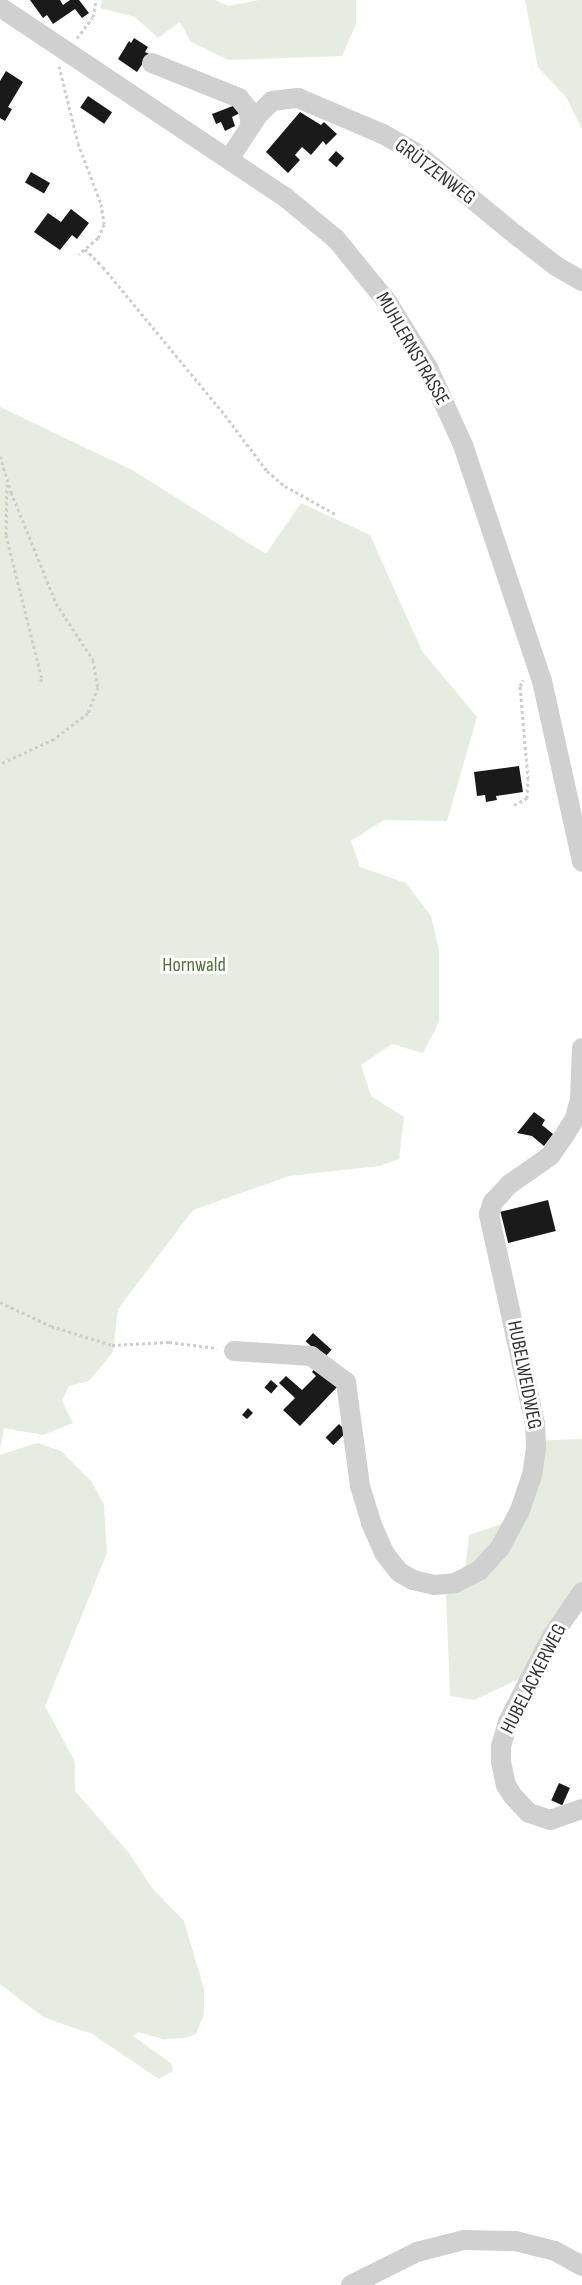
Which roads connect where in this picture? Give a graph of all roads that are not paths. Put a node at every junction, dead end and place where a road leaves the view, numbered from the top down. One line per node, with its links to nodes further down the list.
1 (0, 7): 4 (street, MUHLERNSTRASSE)
2 (152, 63): 3 (street)
3 (251, 126): 4 (street, GRÜTZENWEG); 5 (street, GRÜTZENWEG)
4 (229, 159): 6 (street, MUHLERNSTRASSE)
5 (582, 281)
6 (582, 862)
7 (582, 1048): 8 (street, HUBELWEIDWEG)
8 (234, 1351)
9 (582, 1592): 10 (street, HUBELACKERWEG)
10 (582, 1809)
11 (582, 2265): 12 (street)
12 (351, 2285)

